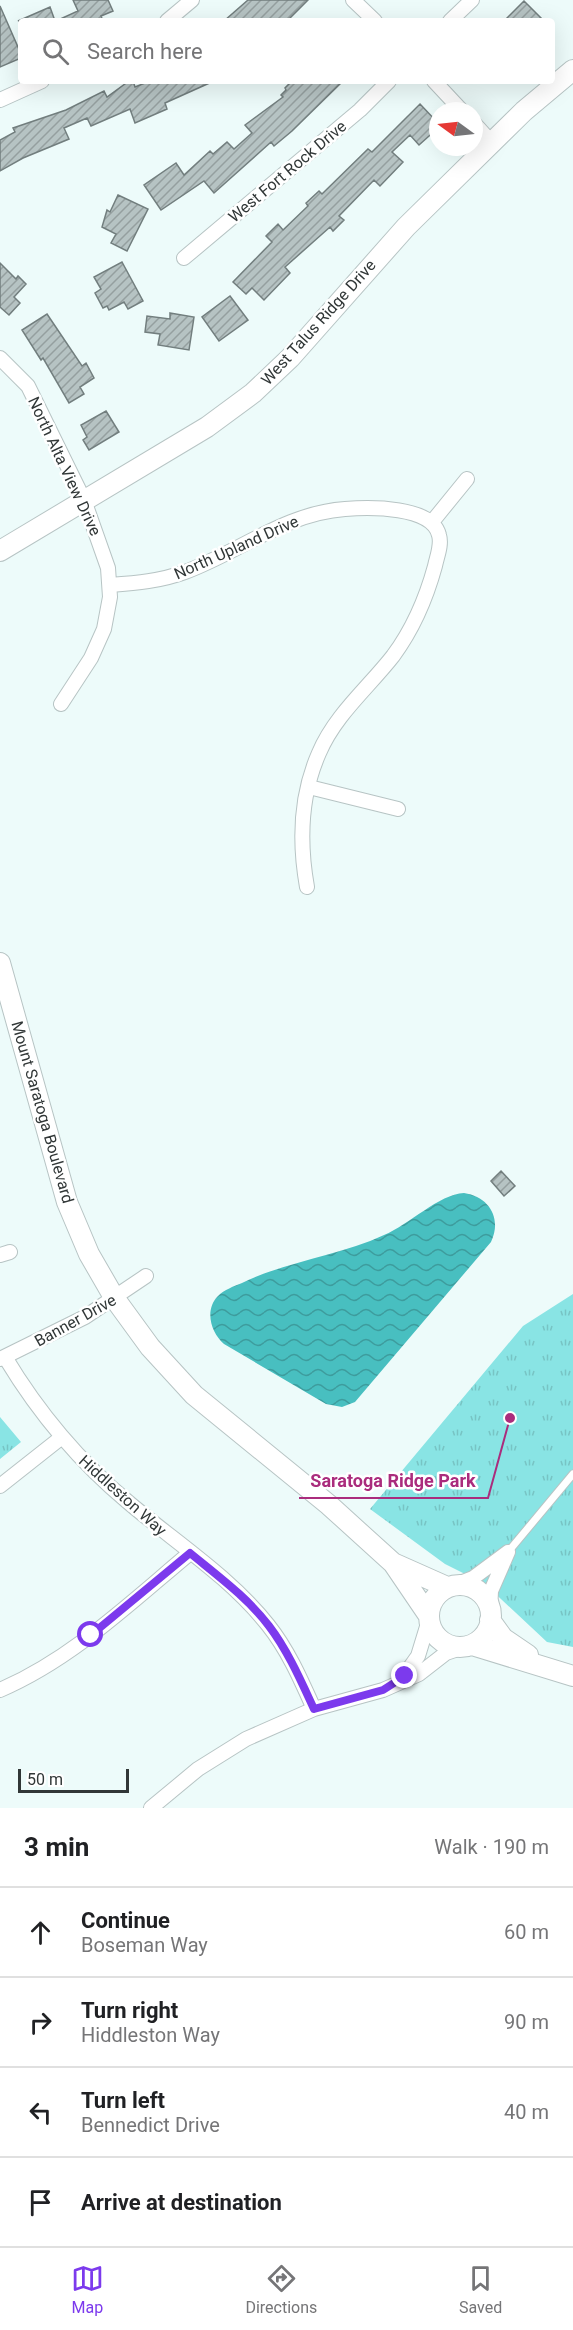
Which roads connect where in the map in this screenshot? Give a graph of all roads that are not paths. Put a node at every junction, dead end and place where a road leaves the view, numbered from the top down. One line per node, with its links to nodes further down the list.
1 (192, 0): 4 (street)
2 (353, 0): 5 (street)
3 (472, 0): 6 (street)
4 (171, 18)
5 (372, 18)
6 (453, 18)
7 (573, 70): 14 (street, West Talus Ridge Drive)
8 (35, 84): 11 (street)
9 (386, 84): 15 (street, West Fort Rock Drive)
10 (437, 84): 12 (street)
11 (0, 100)
12 (454, 102)
13 (483, 132): 14 (street)
14 (492, 142): 18 (street, West Talus Ridge Drive)
15 (184, 258)
16 (0, 358): 18 (street, North Alta View Drive)
17 (467, 479): 19 (street)
18 (84, 500): 20 (street, West Talus Ridge Drive); 21 (street, North Alta View Drive)
19 (432, 522): 21 (street, North Upland Drive); 23 (street)
20 (0, 551)
21 (110, 585): 22 (street, North Alta View Drive)
22 (61, 704)
23 (309, 787): 24 (street); 25 (street)
24 (398, 809)
25 (306, 887)
26 (0, 963): 28 (street, Mount Saratoga Boulevard)
27 (146, 1276): 28 (street, Banner Drive)
28 (115, 1299): 29 (street, Banner Drive); 35 (street, Mount Saratoga Boulevard)
29 (3, 1358): 30 (street, Hiddleston Way)
30 (62, 1437): 32 (street); 34 (street, Hiddleston Way)
31 (573, 1474): 33 (lane)
32 (0, 1486)
33 (508, 1552): 36 (street); 37 (street)
34 (190, 1553): 43 (street); 44 (street, Hiddleston Way)
35 (393, 1563): 36 (street, Mount Saratoga Boulevard); 38 (street, Mount Saratoga Boulevard)
36 (451, 1586): 37 (street); 38 (street)
37 (490, 1616): 39 (street); 40 (street)
38 (429, 1618): 39 (street); 42 (street)
39 (468, 1646): 40 (street); 42 (street)
40 (545, 1666): 41 (street)
41 (573, 1676)
42 (399, 1682): 44 (street)
43 (0, 1690)
44 (314, 1709): 45 (street)
45 (151, 1808)

